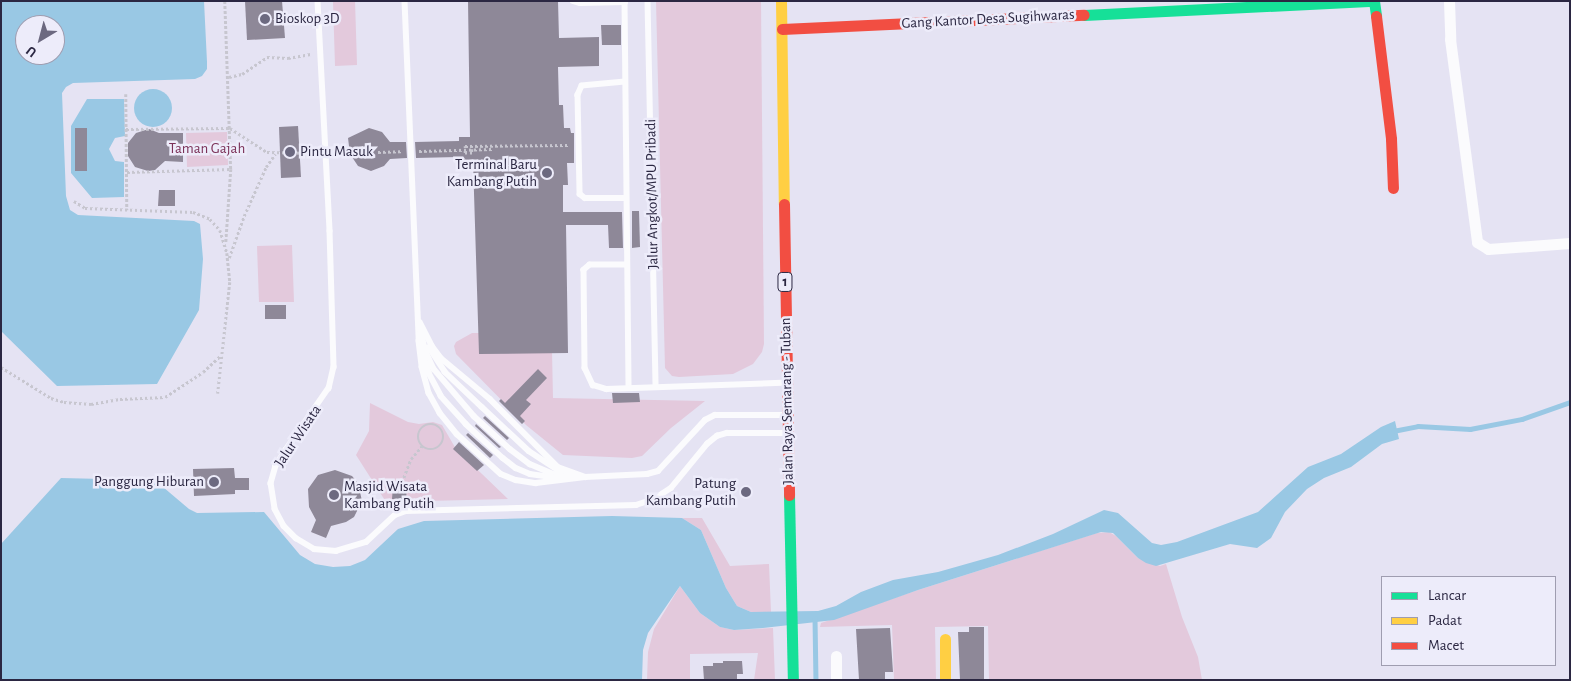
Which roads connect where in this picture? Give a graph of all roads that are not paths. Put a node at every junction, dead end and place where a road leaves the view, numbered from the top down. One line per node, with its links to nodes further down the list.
1 (318, 1): 20 (lane, Jalur Wisata)
2 (405, 1): 15 (lane)
3 (573, 1): 8 (lane, Jalur Angkot/MPU Pribadi)
4 (648, 1): 17 (lane, Jalur Angkot/MPU Pribadi)
5 (782, 1): 9 (main road, Jalan Raya Semarang - Tuban / 1)
6 (1374, 1): 9 (main road, Gang Kantor Desa Sugihwaras); 11 (main road)
7 (1449, 1): 13 (street)
8 (625, 2): 10 (lane, Jalur Angkot/MPU Pribadi)
9 (782, 29): 16 (main road, Jalan Raya Semarang - Tuban / 1)
10 (626, 82): 12 (lane, Jalur Angkot/MPU Pribadi); 12 (lane, Jalur Angkot/MPU Pribadi)
11 (1393, 188)
12 (626, 198): 14 (lane, Jalur Angkot/MPU Pribadi)
13 (1570, 243)
14 (628, 265): 18 (lane, Jalur Angkot/MPU Pribadi); 18 (lane, Jalur Angkot/MPU Pribadi)
15 (418, 317): 21 (lane); 21 (lane); 21 (lane); 21 (lane); 21 (lane)
16 (786, 383): 17 (lane, Jalur Angkot/MPU Pribadi); 19 (main road, Jalan Raya Semarang - Tuban / 1)
17 (656, 387): 18 (lane, Jalur Angkot/MPU Pribadi)
18 (629, 388)
19 (787, 415): 20 (main road, Jalan Raya Semarang - Tuban / 1); 21 (lane)
20 (788, 433): 24 (main road, Jalan Raya Semarang - Tuban / 1)
21 (585, 477)
22 (945, 639): 26 (main road)
23 (836, 656): 25 (street)
24 (793, 680)
25 (836, 680)
26 (945, 680)

